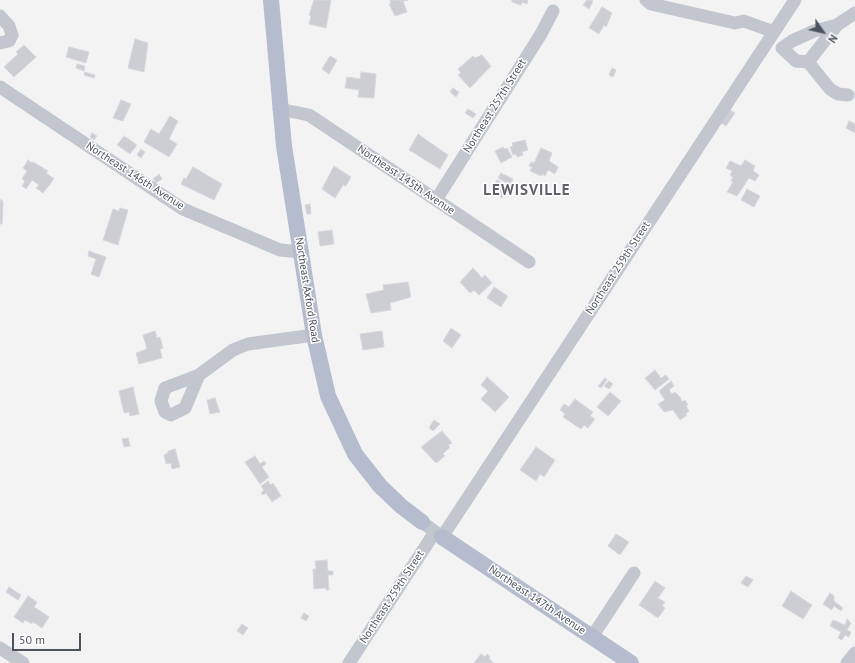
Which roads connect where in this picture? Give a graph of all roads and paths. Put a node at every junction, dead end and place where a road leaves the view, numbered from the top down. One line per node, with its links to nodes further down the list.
1 (271, 0): 15 (main road, Northeast Axford Road)
2 (646, 0): 8 (street)
3 (795, 0): 8 (street, Northeast 259th Street)
4 (553, 11): 16 (street, Northeast 257th Street)
5 (855, 13): 7 (street)
6 (0, 16): 9 (street)
7 (837, 25): 10 (street); 12 (street)
8 (774, 32): 11 (street, Northeast 259th Street)
9 (0, 43)
10 (782, 48): 11 (street); 12 (street)
11 (760, 53): 22 (street, Northeast 259th Street)
12 (808, 62): 14 (street)
13 (0, 88): 17 (street, Northeast 146th Avenue)
14 (848, 96)
15 (279, 109): 16 (street, Northeast 145th Avenue); 17 (main road, Northeast Axford Road)
16 (436, 200): 18 (street, Northeast 145th Avenue)
17 (301, 252): 19 (main road, Northeast Axford Road)
18 (529, 262)
19 (314, 334): 20 (street); 21 (main road, Northeast Axford Road)
20 (199, 375)
21 (422, 522): 22 (street, Northeast Axford Road)
22 (438, 534): 24 (main road, Northeast 147th Avenue); 28 (street, Northeast 259th Street)
23 (634, 573): 24 (street)
24 (592, 637): 29 (main road, Northeast 147th Avenue)
25 (0, 648): 27 (street)
26 (855, 653): 30 (street)
27 (23, 663)
28 (349, 663)
29 (631, 663)
30 (847, 663)

